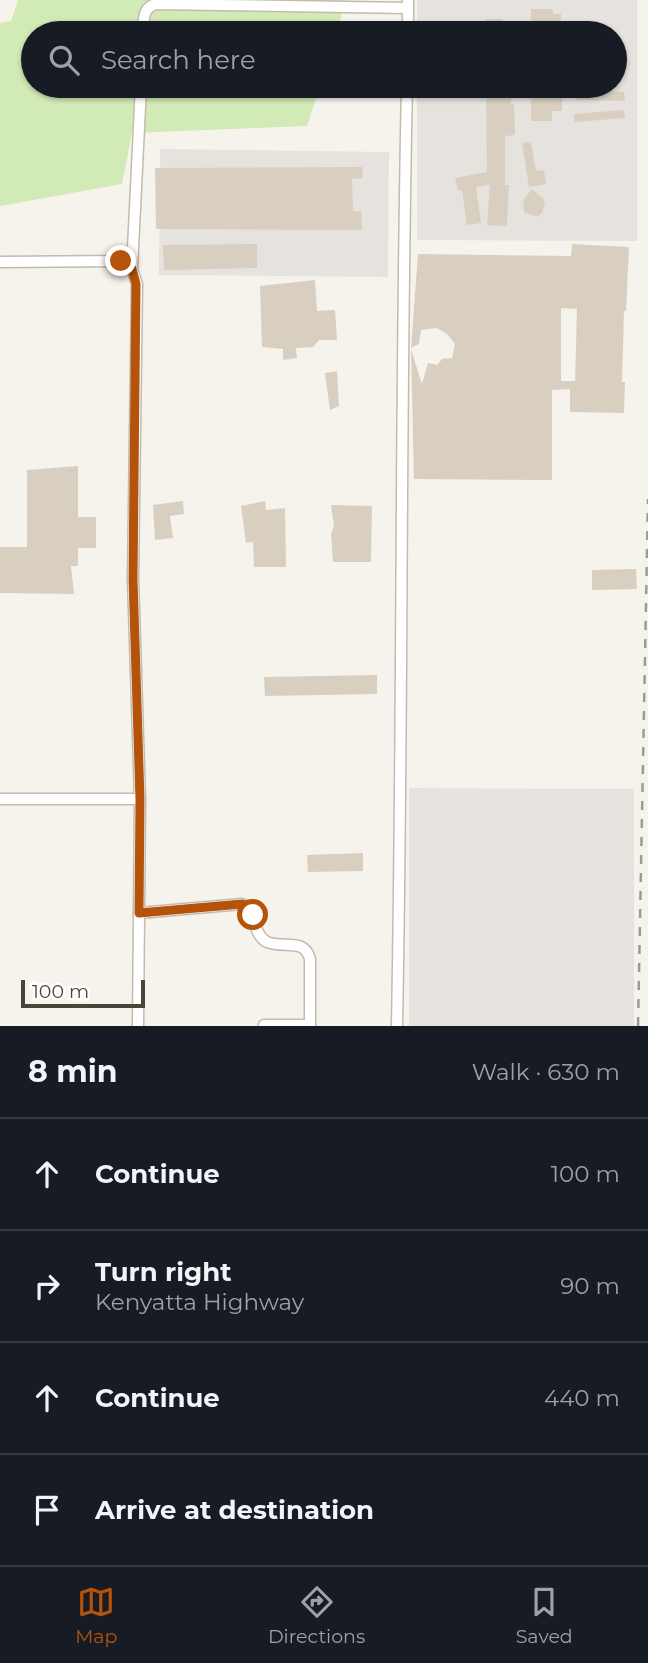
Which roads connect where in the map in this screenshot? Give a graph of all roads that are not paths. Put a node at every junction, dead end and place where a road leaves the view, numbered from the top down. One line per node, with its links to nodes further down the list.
1 (408, 4): 2 (street)
2 (144, 21)
3 (140, 98): 6 (street)
4 (407, 98): 14 (street)
5 (0, 262): 6 (street)
6 (132, 269): 8 (street)
7 (0, 799): 8 (street)
8 (140, 799): 9 (street)
9 (139, 913): 11 (street); 12 (street)
10 (264, 1025): 11 (street)
11 (310, 1025)
12 (138, 1026): 13 (street)
13 (147, 1026)
14 (397, 1026)

